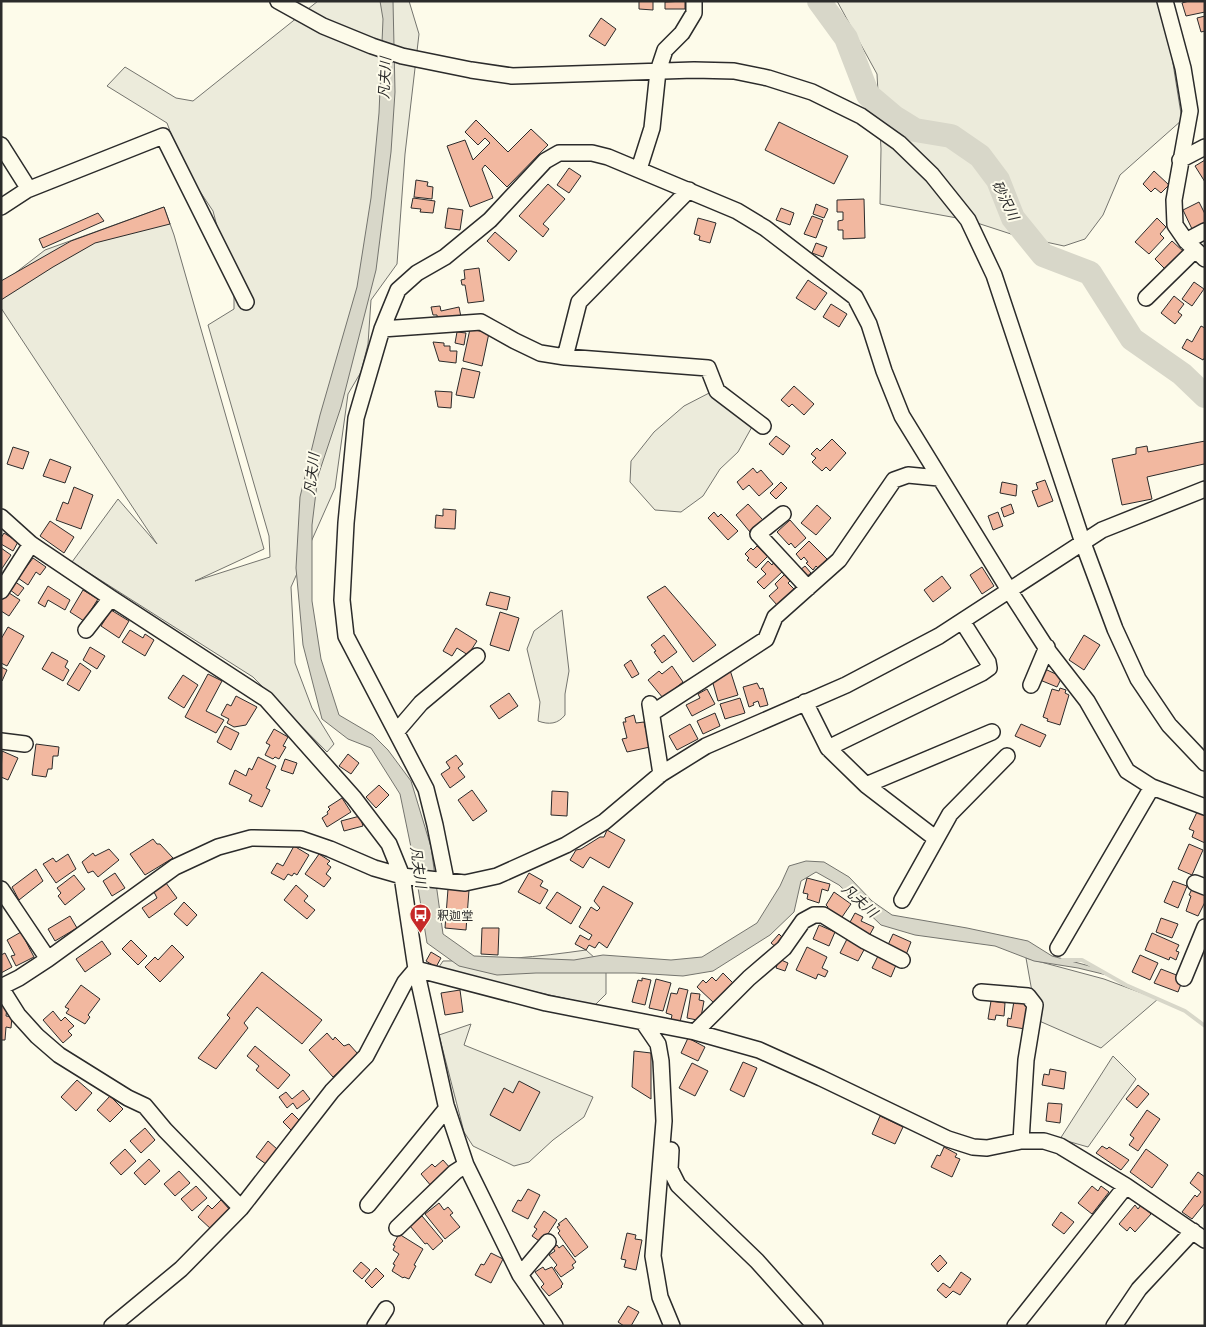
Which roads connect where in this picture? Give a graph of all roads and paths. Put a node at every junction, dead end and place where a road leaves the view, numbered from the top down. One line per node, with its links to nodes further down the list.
1 (278, 1): 4 (street)
2 (694, 1): 4 (street)
3 (1165, 1): 7 (street)
4 (658, 71): 8 (street); 23 (street)
5 (1, 145): 9 (street)
6 (1205, 147): 7 (street)
7 (1180, 160): 13 (street)
8 (639, 169): 10 (street); 16 (street)
9 (27, 190): 11 (street); 15 (street)
10 (688, 190): 17 (street); 19 (street)
11 (1, 207)
12 (1205, 231): 13 (street)
13 (1195, 250): 14 (street)
14 (1146, 298)
15 (246, 302)
16 (382, 329): 17 (street); 35 (street)
17 (565, 357): 18 (street)
18 (763, 426)
19 (939, 478): 25 (street); 26 (street)
20 (1205, 488): 23 (street)
21 (783, 514): 25 (street)
22 (1, 517): 24 (street)
23 (1083, 543): 26 (street); 41 (street)
24 (31, 544): 27 (street); 28 (street)
25 (808, 588): 42 (street)
26 (1009, 590): 29 (street); 31 (street)
27 (1, 591)
28 (111, 598): 30 (street); 47 (street)
29 (962, 620): 34 (street); 39 (street)
30 (86, 630)
31 (1047, 647): 33 (street); 44 (street)
32 (477, 656): 35 (street)
33 (1031, 685)
34 (805, 702): 39 (street); 42 (street)
35 (396, 731): 48 (street)
36 (992, 732): 43 (street)
37 (1, 741): 38 (street)
38 (25, 744)
39 (828, 748): 43 (street)
40 (1007, 756): 46 (street)
41 (1205, 763)
42 (661, 774): 48 (street)
43 (866, 786): 46 (street)
44 (1152, 787): 45 (street); 52 (street)
45 (1205, 807)
46 (936, 838): 50 (street)
47 (402, 876): 48 (street); 53 (street); 55 (street)
48 (446, 880)
49 (1, 889): 53 (street)
50 (902, 900)
51 (1205, 926): 56 (street)
52 (1058, 948)
53 (48, 960): 57 (street)
54 (902, 960): 60 (street)
55 (416, 968): 59 (street); 61 (street); 67 (street)
56 (1184, 978)
57 (1, 987): 67 (street)
58 (980, 992): 63 (street)
59 (643, 1022): 60 (street); 62 (street)
60 (695, 1032): 63 (street)
61 (448, 1108): 64 (street); 66 (street)
62 (663, 1133): 76 (street); 77 (street)
63 (1021, 1140): 65 (street)
64 (466, 1165): 68 (street); 71 (street)
65 (1126, 1186): 69 (street); 78 (street)
66 (368, 1205)
67 (241, 1208): 73 (street)
68 (397, 1228)
69 (1199, 1236): 79 (street)
70 (548, 1242): 71 (street)
71 (520, 1275): 75 (street)
72 (386, 1309): 74 (street)
73 (112, 1326)
74 (375, 1326)
75 (555, 1326)
76 (672, 1326)
77 (815, 1326)
78 (1015, 1326)
79 (1114, 1326)

